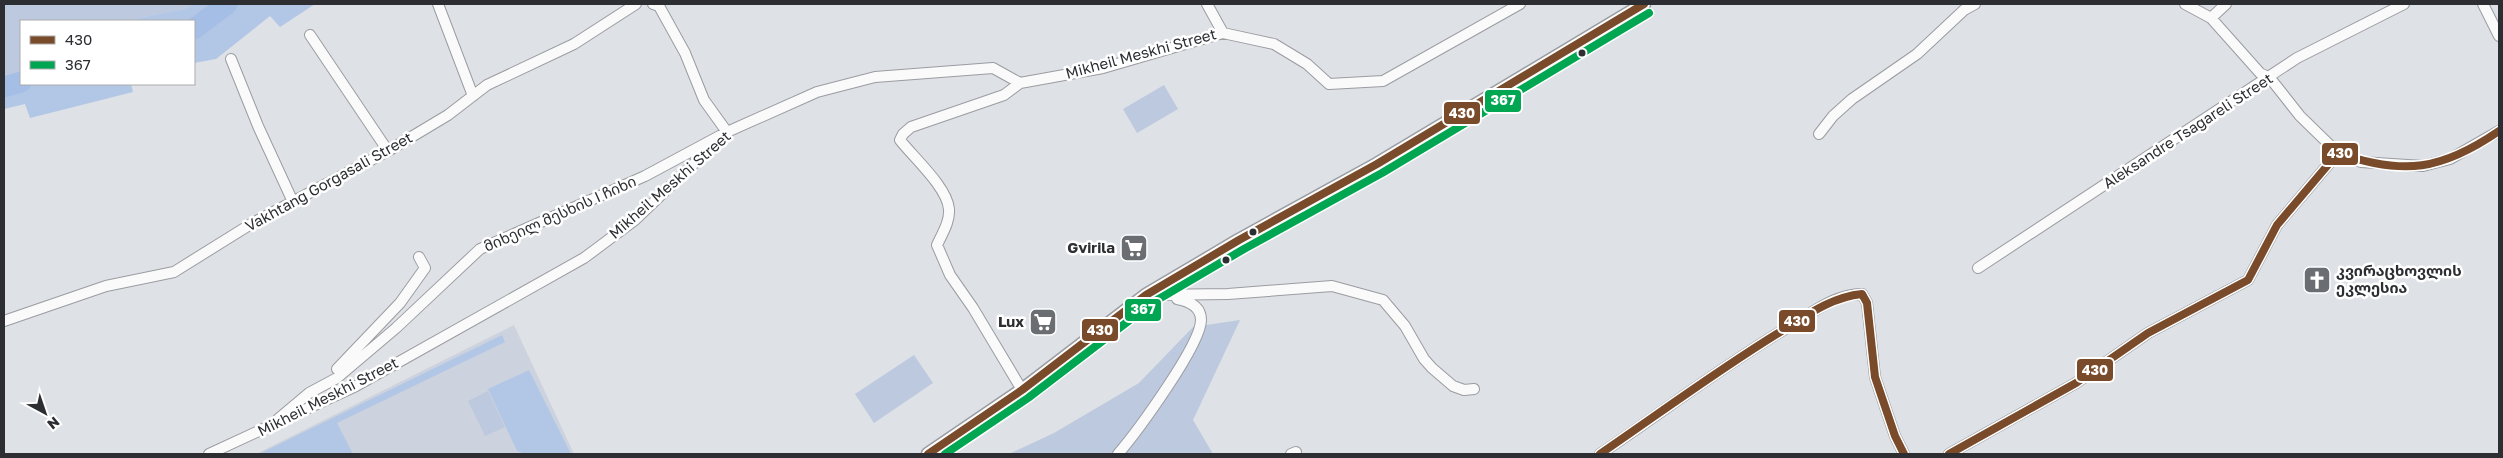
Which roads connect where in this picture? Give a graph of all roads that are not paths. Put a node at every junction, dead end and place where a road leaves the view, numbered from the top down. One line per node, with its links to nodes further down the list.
1 (438, 4): 19 (street)
2 (636, 4): 19 (street, Vakhtang Gorgasali Street)
3 (653, 4): 21 (street)
4 (1207, 4): 13 (street)
5 (1520, 4): 13 (street, Mikheil Meskhi Street)
6 (1644, 4): 28 (street)
7 (1975, 4): 22 (street)
8 (2185, 4): 12 (street)
9 (2226, 4): 12 (street)
10 (2404, 4): 17 (street, Aleksandre Tsagareli Street)
11 (2483, 4): 15 (street)
12 (2211, 18): 17 (street)
13 (1223, 33): 18 (street, Mikheil Meskhi Street)
14 (310, 35): 23 (street)
15 (2499, 36)
16 (231, 59): 25 (street)
17 (2270, 78): 24 (street); 27 (street, Aleksandre Tsagareli Street)
18 (1020, 83): 21 (street, Mikheil Meskhi Street); 31 (street)
19 (473, 96): 23 (street, Vakhtang Gorgasali Street)
20 (2499, 131): 24 (street)
21 (728, 132): 32 (street, მიხეილ მესხის I ჩიხი); 33 (street, Mikheil Meskhi Street)
22 (1819, 134)
23 (388, 150): 25 (street, Vakhtang Gorgasali Street)
24 (2338, 153): 39 (street)
25 (293, 202): 29 (street, Vakhtang Gorgasali Street)
26 (419, 256): 32 (street)
27 (1978, 268)
28 (1146, 295): 30 (street); 31 (street); 36 (street)
29 (4, 321)
30 (1474, 389)
31 (1022, 390): 35 (street)
32 (309, 393): 33 (street, მიხეილ მესხის I ჩიხი)
33 (268, 428): 34 (street, Mikheil Meskhi Street)
34 (209, 454)
35 (928, 454)
36 (1118, 454)
37 (1600, 454): 38 (street)
38 (1904, 454)
39 (1948, 454)

